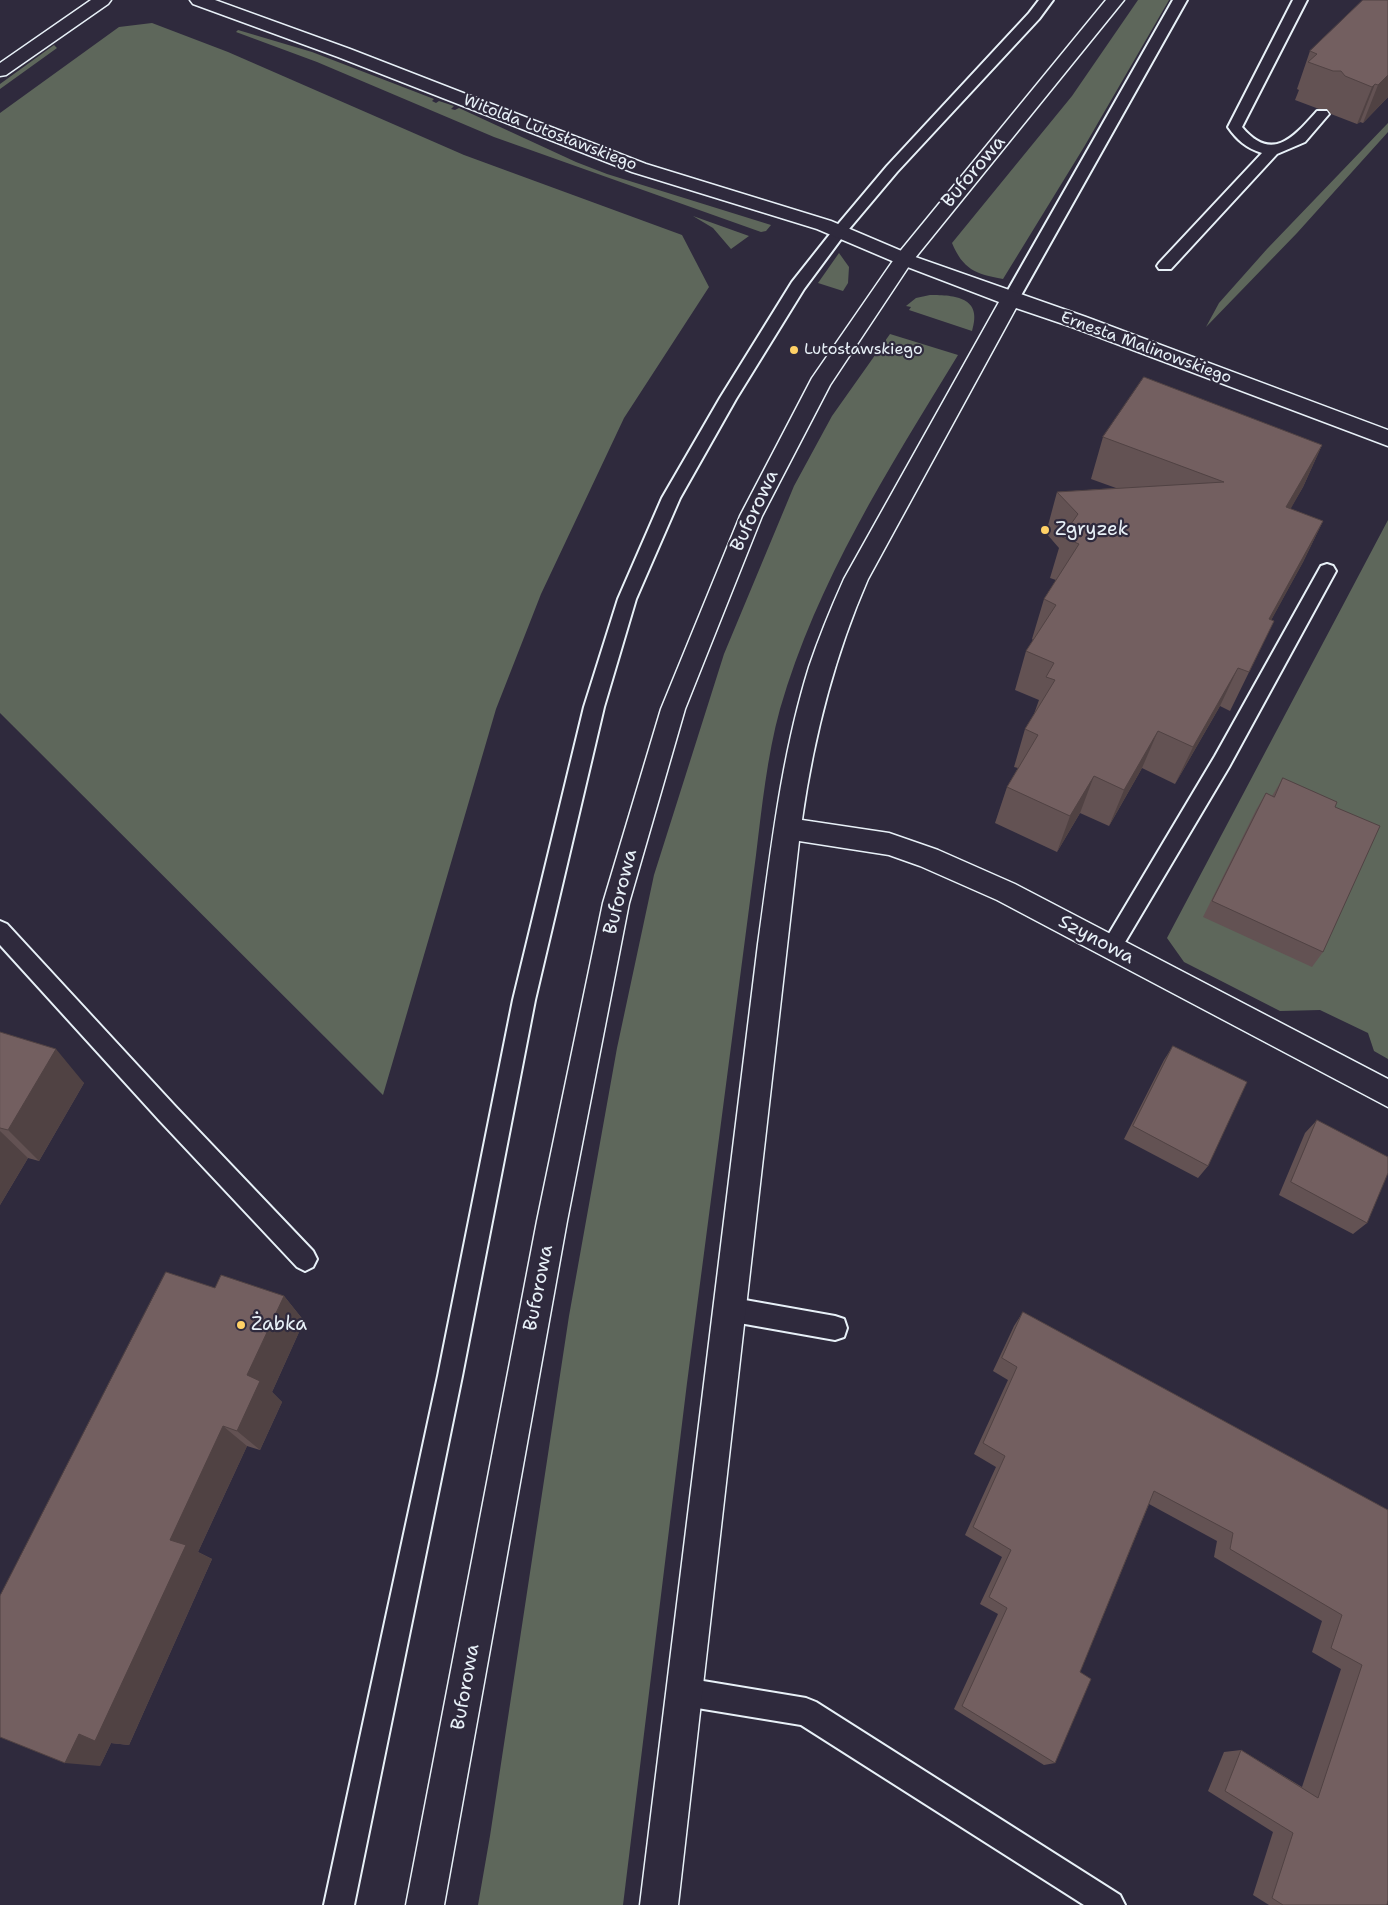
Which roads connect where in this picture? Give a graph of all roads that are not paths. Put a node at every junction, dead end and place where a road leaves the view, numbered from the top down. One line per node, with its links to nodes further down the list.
1 (102, 0): 7 (street)
2 (198, 0): 10 (street, Witolda Lutosławskiego)
3 (1046, 0): 10 (lane)
4 (1115, 0): 11 (street, Buforowa)
5 (1180, 0): 13 (lane)
6 (1300, 0): 9 (lane)
7 (0, 71)
8 (1322, 114): 9 (lane)
9 (1272, 151): 12 (lane)
10 (840, 232): 11 (street, Witolda Lutosławskiego); 24 (lane)
11 (904, 259): 13 (street, Ernesta Malinowskiego); 25 (street, Buforowa)
12 (1165, 266)
13 (1011, 299): 14 (street, Ernesta Malinowskiego); 16 (street)
14 (1388, 438)
15 (1327, 571): 18 (lane)
16 (788, 829): 18 (street, Szynowa); 21 (street)
17 (0, 930): 20 (lane)
18 (1111, 948): 19 (street, Szynowa)
19 (1388, 1094)
20 (305, 1259)
21 (728, 1309): 22 (lane); 23 (street)
22 (836, 1328)
23 (684, 1692): 26 (street); 27 (lane)
24 (339, 1905)
25 (426, 1905)
26 (660, 1905)
27 (1110, 1905)

